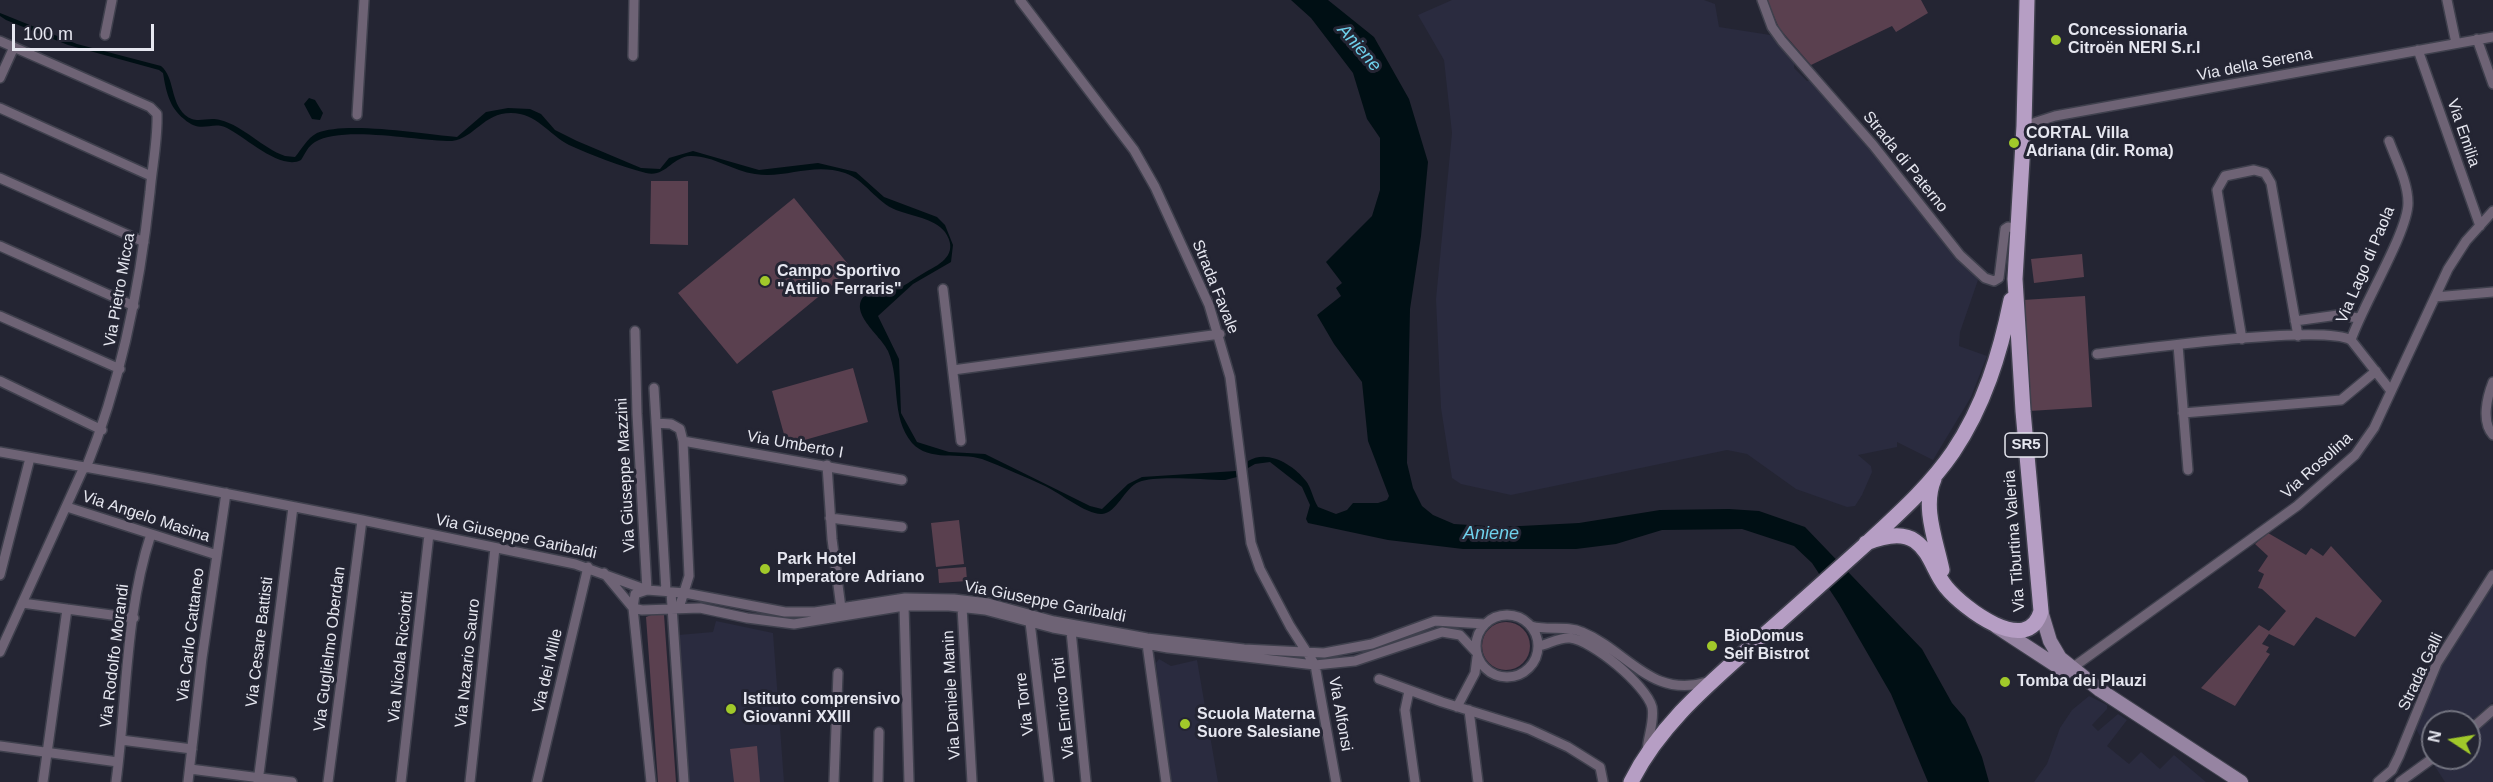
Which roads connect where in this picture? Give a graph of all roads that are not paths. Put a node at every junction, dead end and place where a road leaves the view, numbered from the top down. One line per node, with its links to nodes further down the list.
1 (112, 0): 8 (street)
2 (364, 0): 19 (street)
3 (634, 0): 15 (street)
4 (1020, 0): 39 (street, Strada Favale)
5 (1761, 0): 26 (street, Strada di Paterno)
6 (2027, 0): 20 (main road, Via Tiburtina Valeria / SR5)
7 (2447, 0): 12 (street)
8 (105, 35)
9 (2493, 37): 10 (street, Via della Serena)
10 (2477, 39): 12 (street, Via della Serena); 17 (street)
11 (0, 41): 13 (street)
12 (2456, 43): 14 (street, Via della Serena)
13 (14, 47): 16 (street); 22 (street, Via Pietro Micca)
14 (2418, 50): 20 (street, Via della Serena); 25 (street, Via Emilia)
15 (633, 56)
16 (0, 78)
17 (2493, 84)
18 (0, 108): 22 (street)
19 (357, 115)
20 (2024, 126): 26 (main road, Via Tiburtina Valeria / SR5)
21 (2389, 141): 36 (street, Via Lago di Paola)
22 (151, 176): 27 (street, Via Pietro Micca)
23 (0, 178): 27 (street)
24 (2493, 211): 25 (street, Via Rosolina)
25 (2480, 226): 32 (street, Via Rosolina)
26 (2017, 228): 29 (main road, Via Tiburtina Valeria / SR5)
27 (144, 242): 33 (street, Via Pietro Micca)
28 (0, 246): 33 (street)
29 (2015, 279): 44 (main road, Via Tiburtina Valeria / SR5); 45 (main road, Via Tiburtina Valeria / SR5)
30 (943, 289): 48 (street)
31 (2493, 292): 32 (street)
32 (2435, 297): 53 (street, Via Rosolina)
33 (134, 306): 47 (street, Via Pietro Micca)
34 (2343, 315): 36 (street); 37 (street); 41 (street)
35 (0, 316): 47 (street)
36 (2358, 318): 41 (street, Via Lago di Paola)
37 (2295, 321): 40 (street); 42 (street)
38 (635, 332): 84 (street, Via Giuseppe Mazzini)
39 (1220, 334): 48 (street); 105 (street, Strada Favale)
40 (2298, 336): 41 (street); 42 (street)
41 (2348, 338): 49 (street, Via Lago di Paola)
42 (2242, 339): 43 (street)
43 (2178, 345): 46 (street); 54 (street)
44 (2001, 346): 45 (main road); 65 (main road, Via Tiburtina Valeria / SR5)
45 (2019, 351): 95 (main road, Via Tiburtina Valeria / SR5)
46 (2097, 354)
47 (120, 369): 56 (street, Via Pietro Micca)
48 (953, 370): 59 (street)
49 (2376, 371): 53 (street, Via Lago di Paola); 54 (street)
50 (0, 381): 56 (street)
51 (2493, 382): 57 (street)
52 (654, 388): 55 (street)
53 (2391, 391): 108 (street, Via Rosolina)
54 (2183, 413): 64 (street)
55 (656, 423): 58 (street); 86 (street)
56 (102, 430): 63 (street, Via Pietro Micca)
57 (2493, 435)
58 (683, 441): 62 (street, Via Umberto I); 87 (street)
59 (961, 441)
60 (0, 453): 61 (street, Via Giuseppe Garibaldi)
61 (30, 458): 63 (street, Via Giuseppe Garibaldi); 82 (street)
62 (827, 465): 66 (street, Via Umberto I); 71 (street)
63 (85, 468): 67 (street, Via Giuseppe Garibaldi); 68 (street, Via Pietro Micca)
64 (2188, 470)
65 (1935, 476): 70 (main road, Via Tiburtina Valeria / SR5); 85 (main road)
66 (902, 480)
67 (226, 493): 69 (street, Via Giuseppe Garibaldi); 79 (street, Via Carlo Cattaneo)
68 (67, 507): 74 (street, Via Angelo Masina); 88 (street, Via Pietro Micca)
69 (292, 507): 72 (street, Via Giuseppe Garibaldi); 129 (street, Via Cesare Battisti)
70 (1896, 517): 76 (street); 77 (main road, Via Tiburtina Valeria / SR5)
71 (830, 518): 73 (street); 93 (street)
72 (362, 520): 75 (street, Via Giuseppe Garibaldi); 134 (street, Via Guglielmo Oberdan)
73 (902, 527)
74 (151, 534): 79 (street, Via Angelo Masina); 96 (street, Via Rodolfo Morandi)
75 (429, 534): 78 (street, Via Giuseppe Garibaldi); 135 (street, Via Nicola Ricciotti)
76 (1905, 537): 77 (main road); 85 (main road, Via Tiburtina Valeria)
77 (1866, 543): 113 (main road, Via Tiburtina Valeria / SR5)
78 (495, 548): 80 (street, Via Giuseppe Garibaldi); 136 (street, Via Nazario Sauro)
79 (216, 555): 123 (street, Via Carlo Cattaneo)
80 (588, 567): 81 (street, Via Giuseppe Garibaldi); 137 (street, Via dei Mille)
81 (602, 571): 84 (street, Via Giuseppe Garibaldi); 91 (street)
82 (0, 575)
83 (2493, 575): 153 (street, Strada Galli)
84 (647, 590): 86 (street, Via Giuseppe Garibaldi); 91 (street)
85 (1948, 590): 99 (main road, Via Tiburtina Valeria)
86 (669, 591): 87 (street, Via Giuseppe Garibaldi); 92 (street)
87 (685, 593): 92 (street); 93 (street, Via Giuseppe Garibaldi)
88 (22, 603): 94 (street); 104 (street, Via Pietro Micca)
89 (904, 606): 90 (street, Via Giuseppe Garibaldi); 92 (street, Via Giuseppe Garibaldi); 142 (street)
90 (962, 607): 97 (street, Via Giuseppe Garibaldi); 143 (street, Via Daniele Manin)
91 (633, 608): 92 (street); 138 (street)
92 (675, 608): 139 (street)
93 (841, 608): 105 (street, Via Giuseppe Garibaldi)
94 (67, 609): 96 (street); 124 (street)
95 (2041, 611): 99 (main road, Via Tiburtina Valeria); 108 (main road)
96 (134, 618): 121 (street, Via Rodolfo Morandi)
97 (1030, 622): 101 (street, Via Giuseppe Garibaldi); 144 (street, Via Torre)
98 (1485, 624): 100 (street); 105 (street, Via Giuseppe Garibaldi); 106 (street)
99 (1992, 624): 114 (main road)
100 (1531, 626): 103 (street); 113 (street)
101 (1071, 631): 102 (street, Via Giuseppe Garibaldi); 145 (street, Via Enrico Toti)
102 (1147, 644): 107 (street, Via Giuseppe Garibaldi); 146 (street)
103 (1539, 646): 110 (street); 125 (street)
104 (0, 652)
105 (1309, 652): 107 (street, Via Alfonsi)
106 (1476, 654): 107 (street, Via Giuseppe Garibaldi); 110 (street); 111 (street)
107 (1315, 665): 147 (street, Via Alfonsi)
108 (2072, 668): 114 (main road)
109 (838, 673): 140 (street)
110 (1491, 674): 111 (street)
111 (1473, 677): 116 (street)
112 (1379, 679): 115 (street)
113 (1712, 681): 125 (main road, Via Tiburtina Valeria / SR5)
114 (2100, 690): 152 (main road)
115 (1409, 691): 116 (street); 148 (street)
116 (1457, 707): 117 (street)
117 (1469, 710): 149 (street); 150 (street)
118 (2493, 710): 119 (street)
119 (2481, 720)
120 (879, 732): 141 (street)
121 (121, 740): 123 (street); 126 (street, Via Rodolfo Morandi)
122 (0, 746): 124 (street)
123 (192, 749): 128 (street, Via Carlo Cattaneo)
124 (47, 752): 126 (street); 130 (street)
125 (1647, 754): 151 (main road, Via Tiburtina Valeria / SR5)
126 (118, 762): 131 (street, Via Rodolfo Morandi)
127 (2421, 767): 154 (street)
128 (190, 769): 129 (street); 132 (street, Via Carlo Cattaneo)
129 (258, 780): 133 (street)
130 (43, 782)
131 (119, 782)
132 (188, 782)
133 (292, 782)
134 (328, 782)
135 (401, 782)
136 (471, 782)
137 (537, 782)
138 (651, 782)
139 (684, 782)
140 (834, 782)
141 (878, 782)
142 (909, 782)
143 (972, 782)
144 (1049, 782)
145 (1086, 782)
146 (1166, 782)
147 (1336, 782)
148 (1415, 782)
149 (1478, 782)
150 (1603, 782)
151 (1631, 782)
152 (2241, 782)
153 (2378, 782)
154 (2400, 782)

